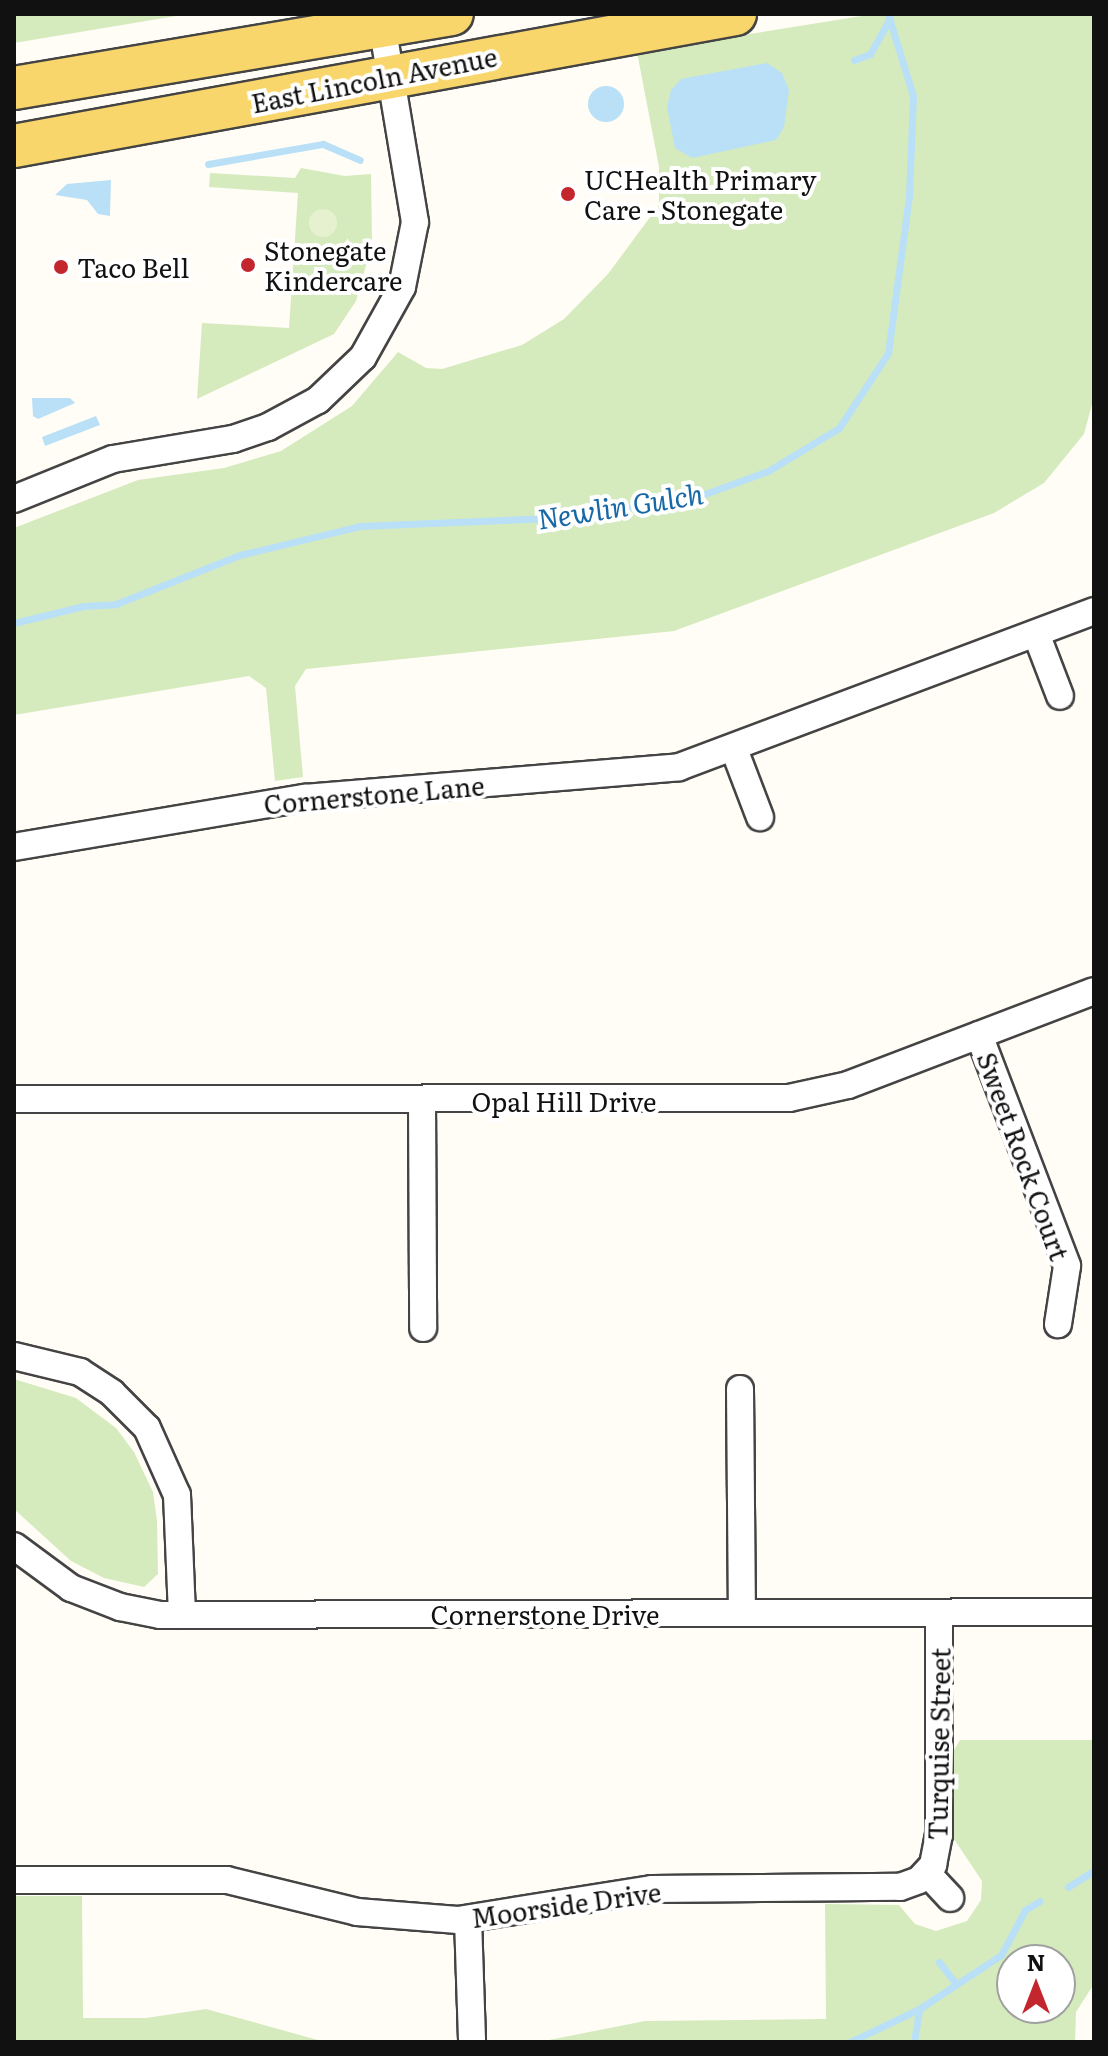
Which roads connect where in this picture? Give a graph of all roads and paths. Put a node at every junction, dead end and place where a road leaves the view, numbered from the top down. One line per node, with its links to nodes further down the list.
1 (452, 14): 3 (main road, East Lincoln Avenue)
2 (735, 14): 4 (main road, East Lincoln Avenue)
3 (382, 24): 4 (street); 5 (main road, East Lincoln Avenue)
4 (391, 75): 6 (main road, East Lincoln Avenue); 7 (street)
5 (14, 88)
6 (14, 146)
7 (14, 499)
8 (1094, 611): 9 (street, Cornerstone Lane)
9 (1037, 636): 10 (street); 11 (street, Cornerstone Lane)
10 (1060, 696)
11 (734, 749): 12 (street); 13 (street, Cornerstone Lane)
12 (760, 817)
13 (14, 847)
14 (1094, 991): 15 (street, Opal Hill Drive)
15 (979, 1035): 17 (street, Opal Hill Drive); 18 (street, Sweet Rock Court)
16 (14, 1099): 17 (street, Opal Hill Drive)
17 (422, 1101): 19 (street)
18 (1058, 1324)
19 (423, 1328)
20 (14, 1356): 26 (street)
21 (740, 1389): 24 (street)
22 (14, 1546): 26 (street, Cornerstone Drive)
23 (1094, 1612): 25 (street, Cornerstone Drive)
24 (742, 1613): 25 (street, Cornerstone Drive); 26 (street, Cornerstone Drive)
25 (939, 1613): 27 (street, Turquise Street)
26 (182, 1615)
27 (927, 1873): 29 (street); 30 (street, Moorside Drive)
28 (14, 1880): 30 (street, Moorside Drive)
29 (950, 1898)
30 (468, 1919): 31 (street)
31 (472, 2042)

